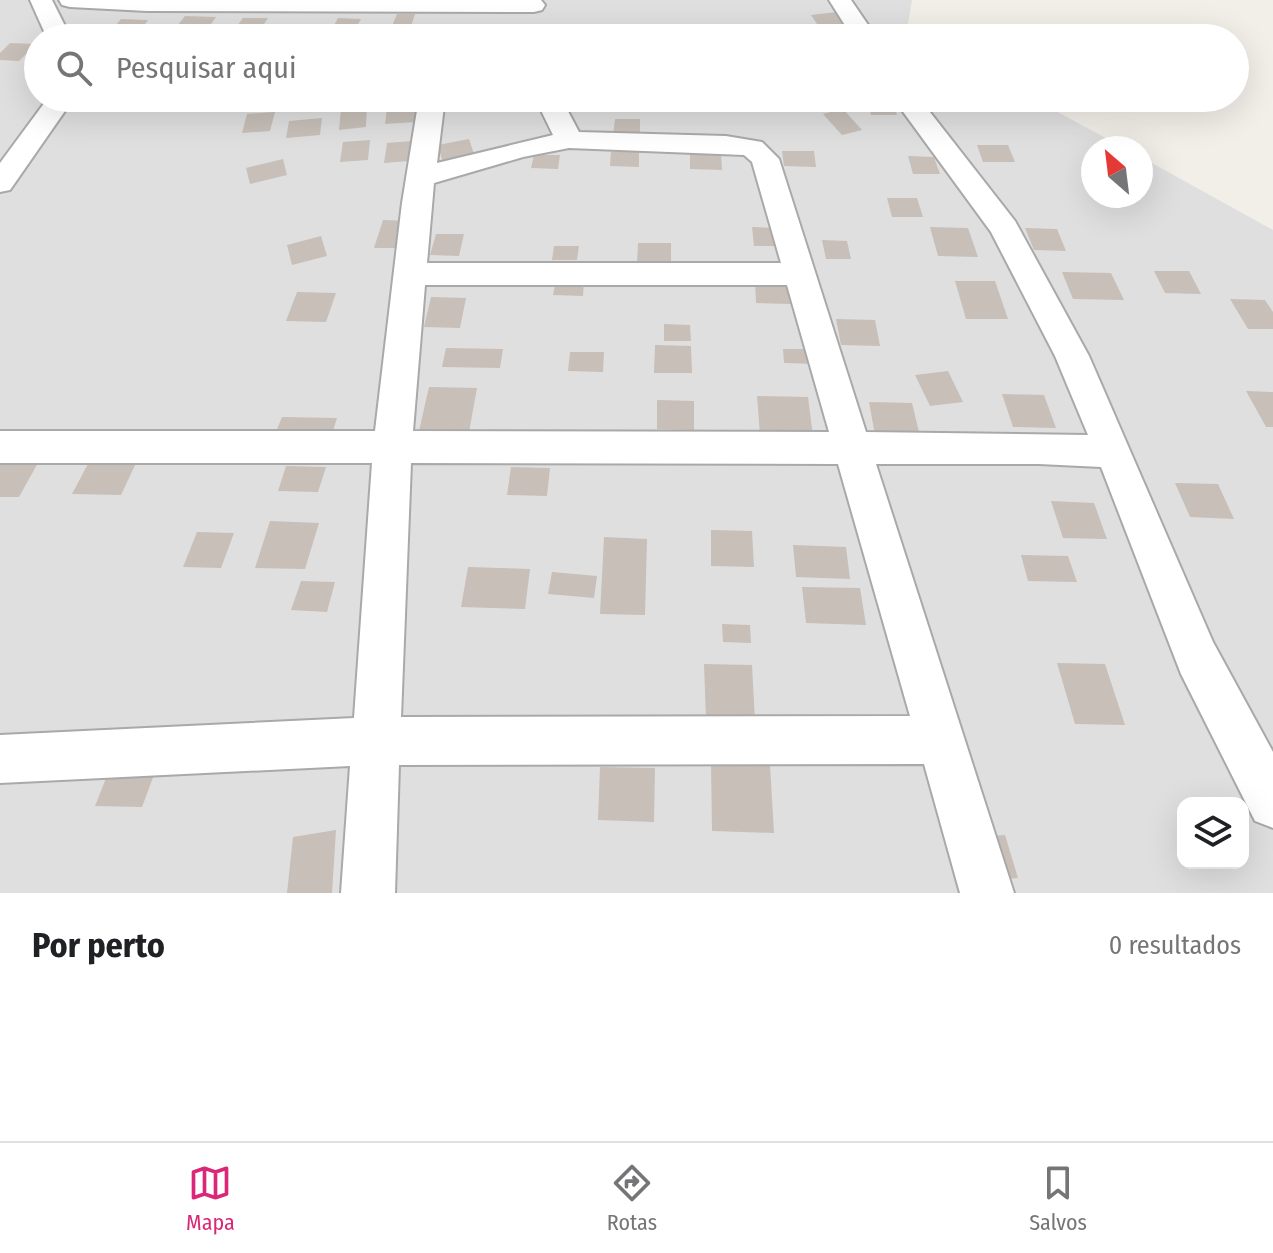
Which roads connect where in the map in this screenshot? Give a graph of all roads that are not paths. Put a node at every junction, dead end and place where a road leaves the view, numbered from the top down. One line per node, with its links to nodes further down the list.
1 (41, 0): 6 (street)
2 (70, 0): 4 (street)
3 (840, 0): 8 (street)
4 (383, 2): 5 (street)
5 (534, 2): 7 (street)
6 (52, 24)
7 (534, 24)
8 (856, 24)
9 (48, 112): 14 (street)
10 (430, 112): 15 (street)
11 (555, 112): 13 (street)
12 (917, 112): 22 (street)
13 (569, 140): 15 (street); 18 (street)
14 (12, 149): 16 (street)
15 (421, 177): 17 (street)
16 (0, 183)
17 (410, 274): 18 (street); 20 (street)
18 (802, 274): 21 (street)
19 (0, 447): 20 (street)
20 (392, 449): 21 (street); 24 (street)
21 (854, 449): 22 (street); 23 (street)
22 (1114, 452): 25 (street)
23 (943, 740): 24 (street); 29 (street)
24 (377, 741): 26 (street); 28 (street)
25 (1261, 757): 27 (street)
26 (0, 759)
27 (1273, 803)
28 (368, 893)
29 (987, 893)

